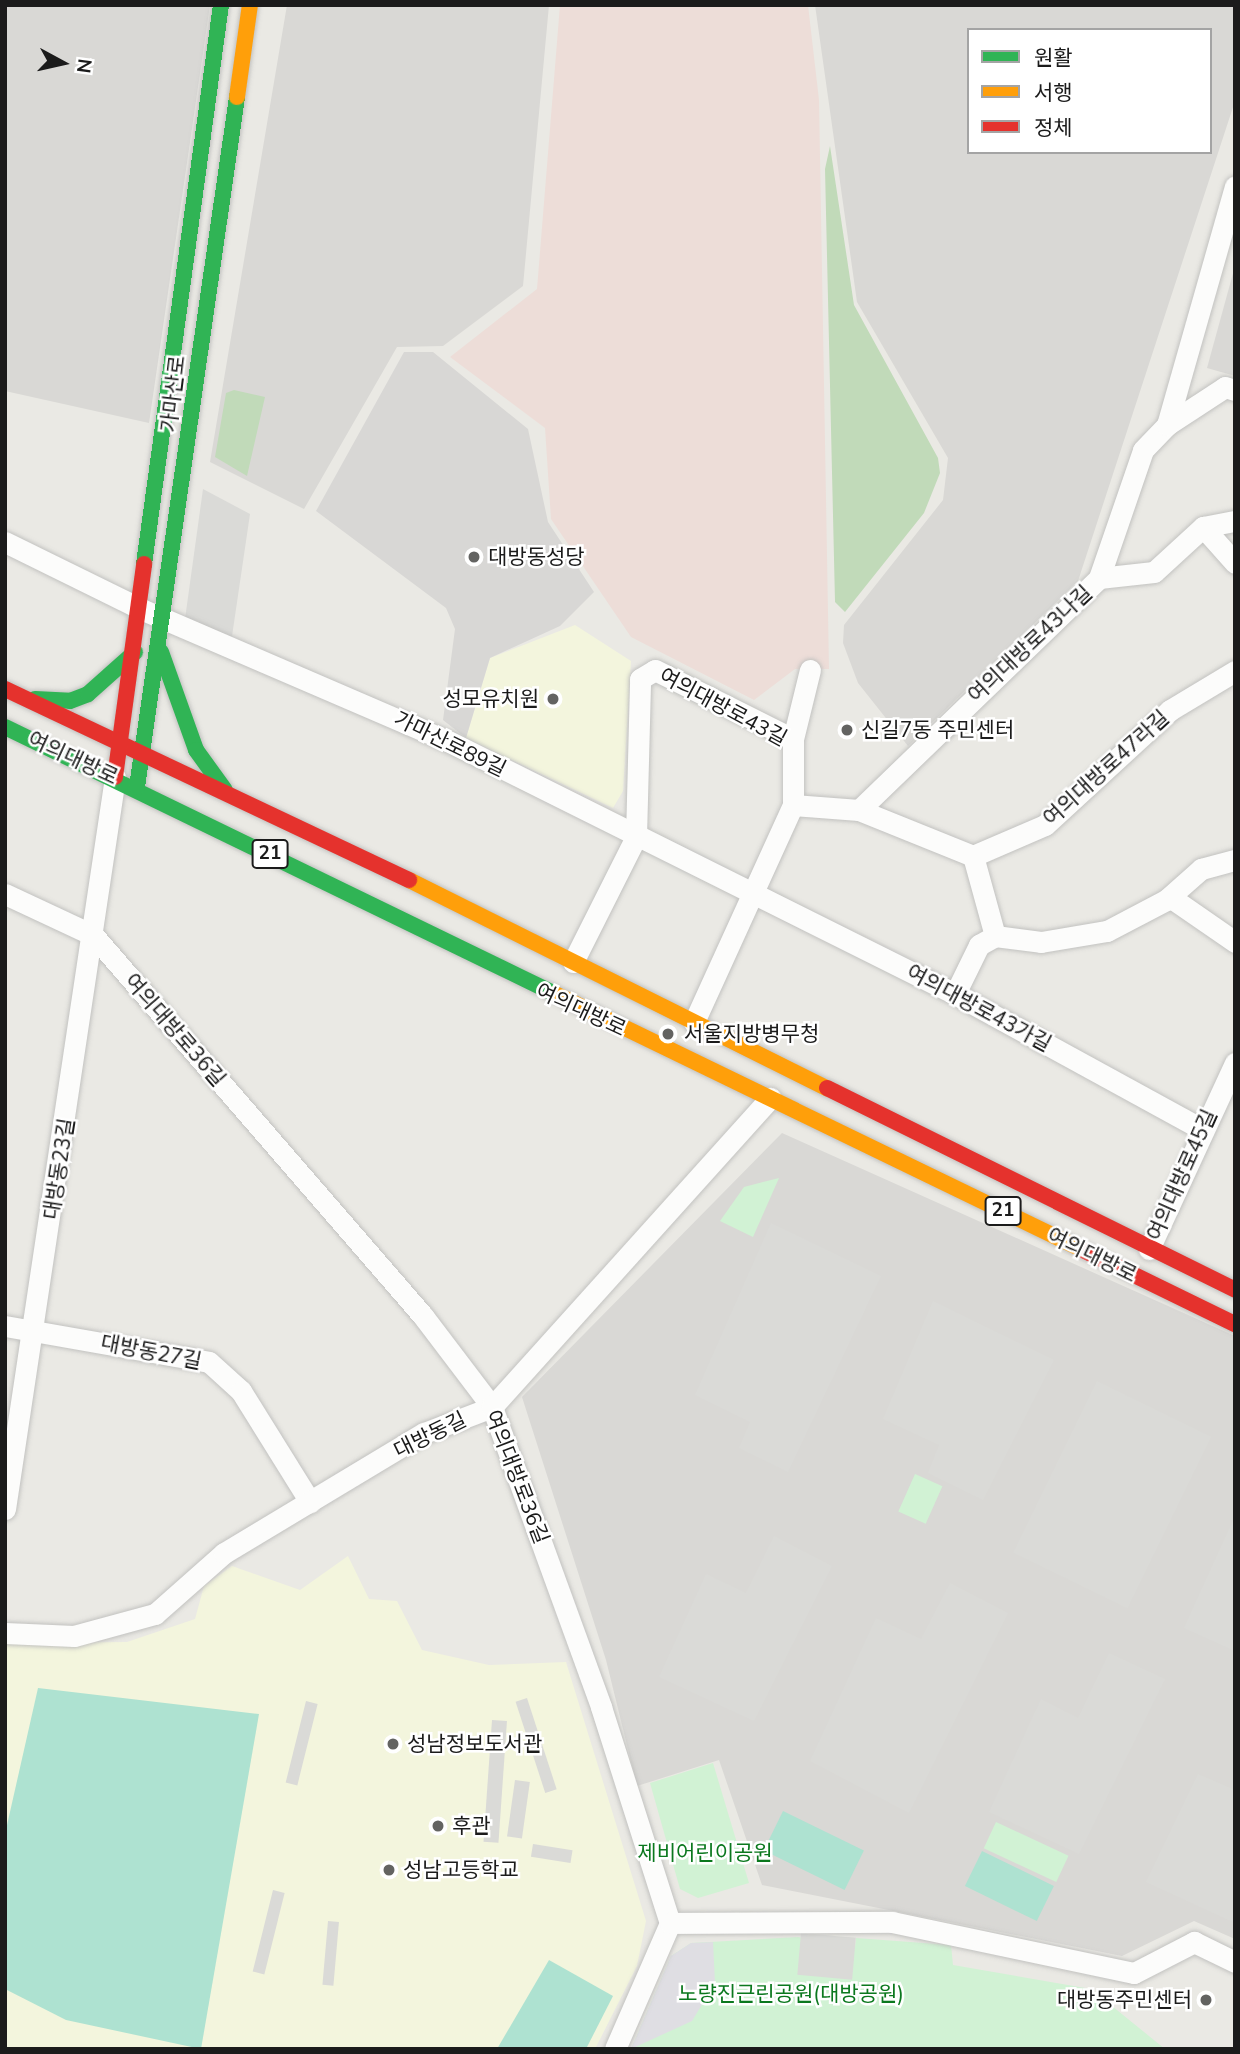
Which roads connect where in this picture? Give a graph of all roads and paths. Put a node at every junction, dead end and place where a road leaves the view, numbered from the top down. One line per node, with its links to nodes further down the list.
1 (221, 5): 11 (main road, 가마산로)
2 (250, 5): 12 (main road, 가마산로)
3 (1235, 186): 5 (street, 여의대방로43나길)
4 (1235, 390): 5 (street)
5 (1167, 425): 10 (street, 여의대방로43나길)
6 (1235, 521): 7 (street)
7 (1203, 527): 9 (street); 10 (street)
8 (5, 542): 11 (street, 가마산로89길)
9 (1235, 563)
10 (1100, 578): 27 (street, 여의대방로43나길)
11 (141, 610): 12 (street, 가마산로89길); 13 (main road, 가마산로)
12 (164, 620): 14 (main road, 가마산로); 29 (street, 가마산로89길)
13 (135, 652): 18 (main road); 21 (main road, 가마산로)
14 (161, 652): 22 (main road, 가마산로); 25 (main road)
15 (810, 670): 20 (street)
16 (1235, 671): 30 (street, 여의대방로47라길)
17 (5, 689): 18 (main road, 여의대방로)
18 (23, 697): 21 (main road, 여의대방로)
19 (5, 727): 23 (main road, 여의대방로 / 21)
20 (793, 739): 26 (street, 여의대방로43길); 29 (street, 여의대방로43길)
21 (121, 744): 22 (main road, 여의대방로); 23 (main road, 가마산로)
22 (145, 755): 24 (main road, 가마산로); 25 (main road, 여의대방로)
23 (115, 777): 24 (main road, 여의대방로 / 21); 28 (street, 대방동23길)
24 (138, 787): 28 (street); 41 (main road, 여의대방로 / 21)
25 (225, 791): 38 (main road, 여의대방로)
26 (793, 805): 27 (street); 32 (street, 여의대방로43길)
27 (859, 810): 30 (street)
28 (112, 828): 35 (street, 대방동23길)
29 (636, 837): 32 (street, 가마산로89길); 38 (street, 여의대방로)
30 (973, 856): 36 (street)
31 (1235, 860): 34 (street)
32 (753, 892): 39 (street, 여의대방로43가길); 40 (street, 여의대방로43길)
33 (5, 894): 35 (street)
34 (1170, 897): 36 (street); 37 (street)
35 (93, 934): 50 (street, 대방동23길); 51 (street, 여의대방로36길)
36 (995, 936): 39 (street)
37 (1235, 942)
38 (573, 962): 40 (main road, 여의대방로)
39 (955, 994): 45 (street, 여의대방로43가길)
40 (694, 1023): 41 (main road); 43 (main road, 여의대방로)
41 (680, 1055): 44 (main road, 여의대방로 / 21)
42 (1235, 1063): 45 (street, 여의대방로45길)
43 (783, 1067): 44 (main road); 46 (main road, 여의대방로)
44 (770, 1098): 48 (main road, 여의대방로 / 21); 51 (street, 대방동길)
45 (1202, 1129): 46 (street, 여의대방로45길)
46 (1149, 1249): 47 (main road, 여의대방로)
47 (1235, 1290)
48 (1235, 1324)
49 (5, 1326): 50 (street, 대방동27길)
50 (33, 1331): 52 (street, 대방동27길); 53 (street, 대방동23길)
51 (492, 1407): 52 (street, 대방동길); 55 (street, 여의대방로36길)
52 (310, 1502): 54 (street, 대방동길)
53 (5, 1509)
54 (5, 1633)
55 (670, 1923): 56 (street); 57 (street)
56 (1235, 1962)
57 (615, 2049)

